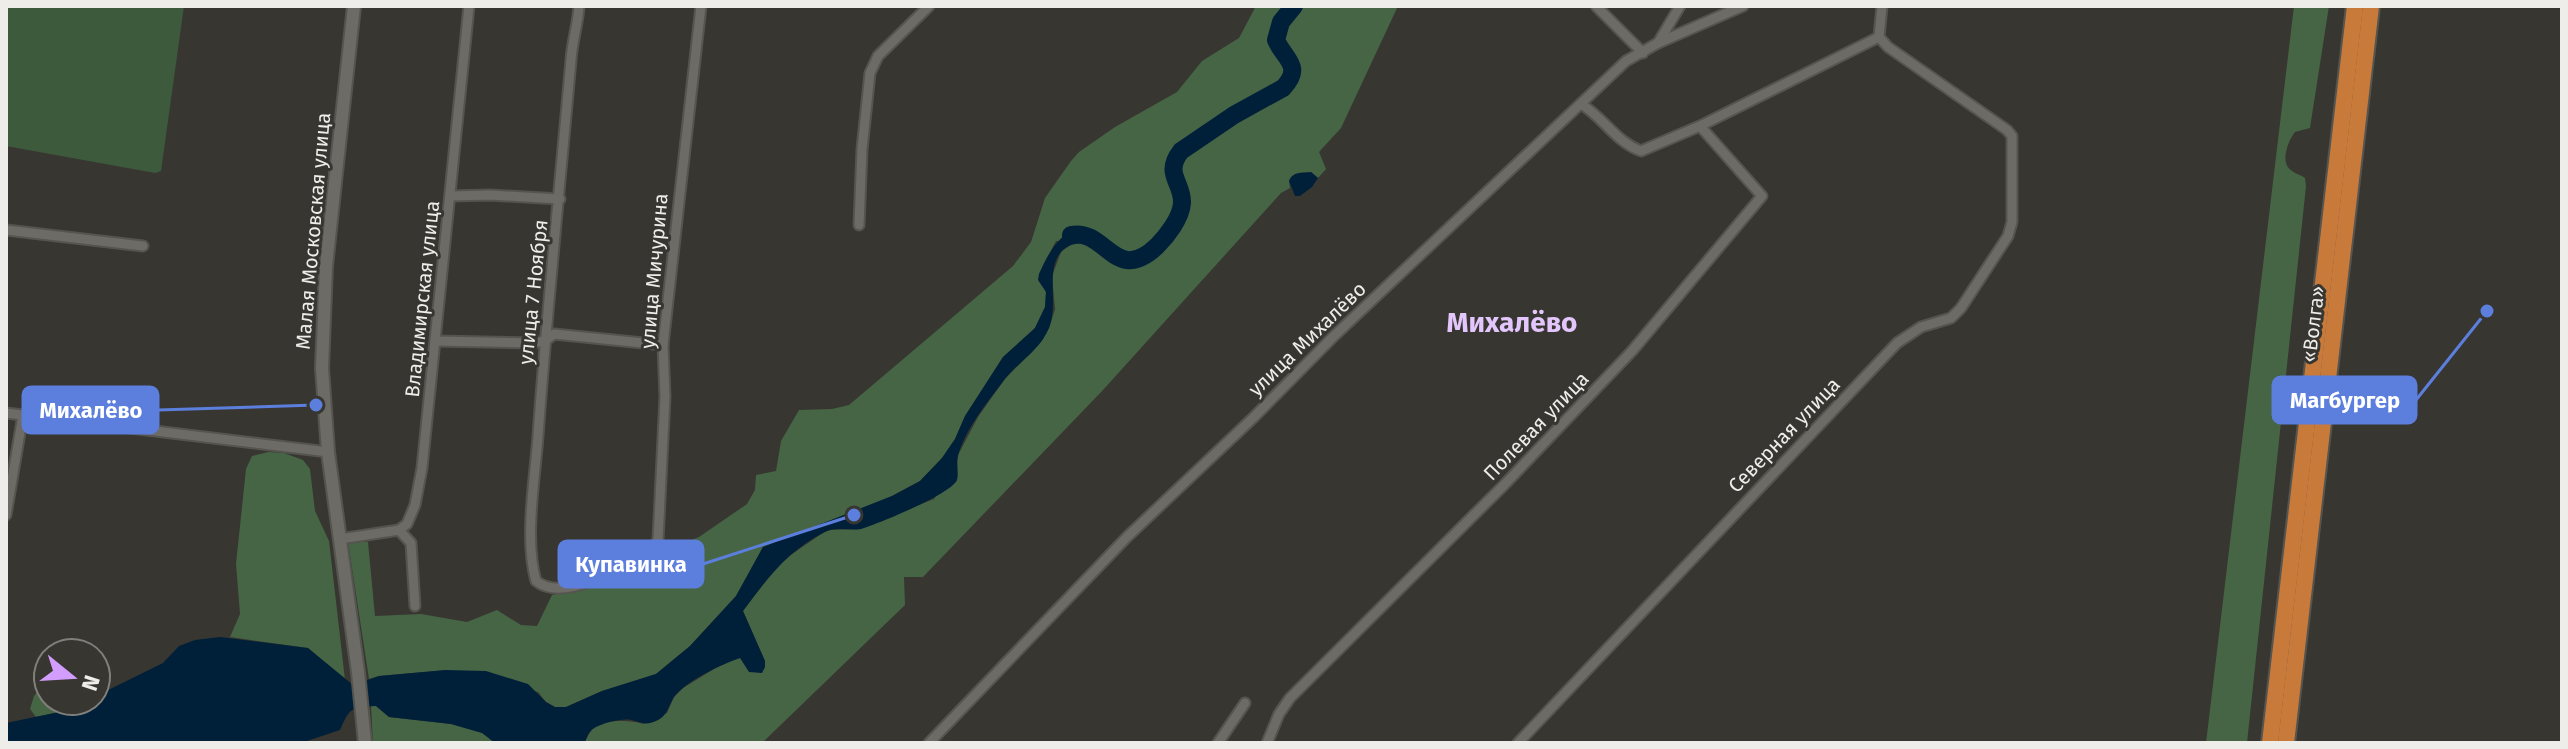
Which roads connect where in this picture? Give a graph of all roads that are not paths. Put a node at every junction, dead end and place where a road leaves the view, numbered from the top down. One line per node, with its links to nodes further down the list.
1 (354, 6): 27 (main road, Малая Московская улица)
2 (469, 6): 17 (street, Владимирская улица)
3 (579, 6): 18 (street, улица 7 Ноября)
4 (701, 6): 24 (street, улица Мичурина)
5 (929, 6): 19 (street)
6 (1596, 6): 14 (street)
7 (1680, 6): 13 (street)
8 (1743, 6): 13 (street, улица Михалёво)
9 (1882, 6): 12 (street)
10 (2355, 6): 39 (highway, «Волга»)
11 (2371, 6): 40 (highway, «Волга»)
12 (1879, 37): 16 (street); 38 (street, Северная улица)
13 (1658, 43): 14 (street, улица Михалёво)
14 (1643, 53): 15 (street, улица Михалёво)
15 (1581, 104): 16 (street); 35 (street, улица Михалёво)
16 (1700, 126): 37 (street, Полевая улица)
17 (451, 196): 18 (street); 22 (street, Владимирская улица)
18 (560, 199): 23 (street, улица 7 Ноября)
19 (859, 225)
20 (6, 230): 21 (street)
21 (143, 246)
22 (436, 341): 23 (street); 29 (street, Владимирская улица)
23 (545, 341): 24 (street); 31 (street, улица 7 Ноября)
24 (663, 345): 31 (street, улица Мичурина)
25 (6, 413): 26 (street)
26 (23, 415): 27 (street); 28 (street)
27 (328, 452): 30 (main road, Малая Московская улица)
28 (6, 515)
29 (399, 530): 30 (street); 32 (street)
30 (340, 539): 34 (main road, Малая Московская улица)
31 (658, 540)
32 (415, 606)
33 (1245, 703): 36 (street)
34 (365, 743)
35 (929, 743)
36 (1218, 743)
37 (1267, 743)
38 (1518, 743)
39 (2270, 743)
40 (2286, 743)

